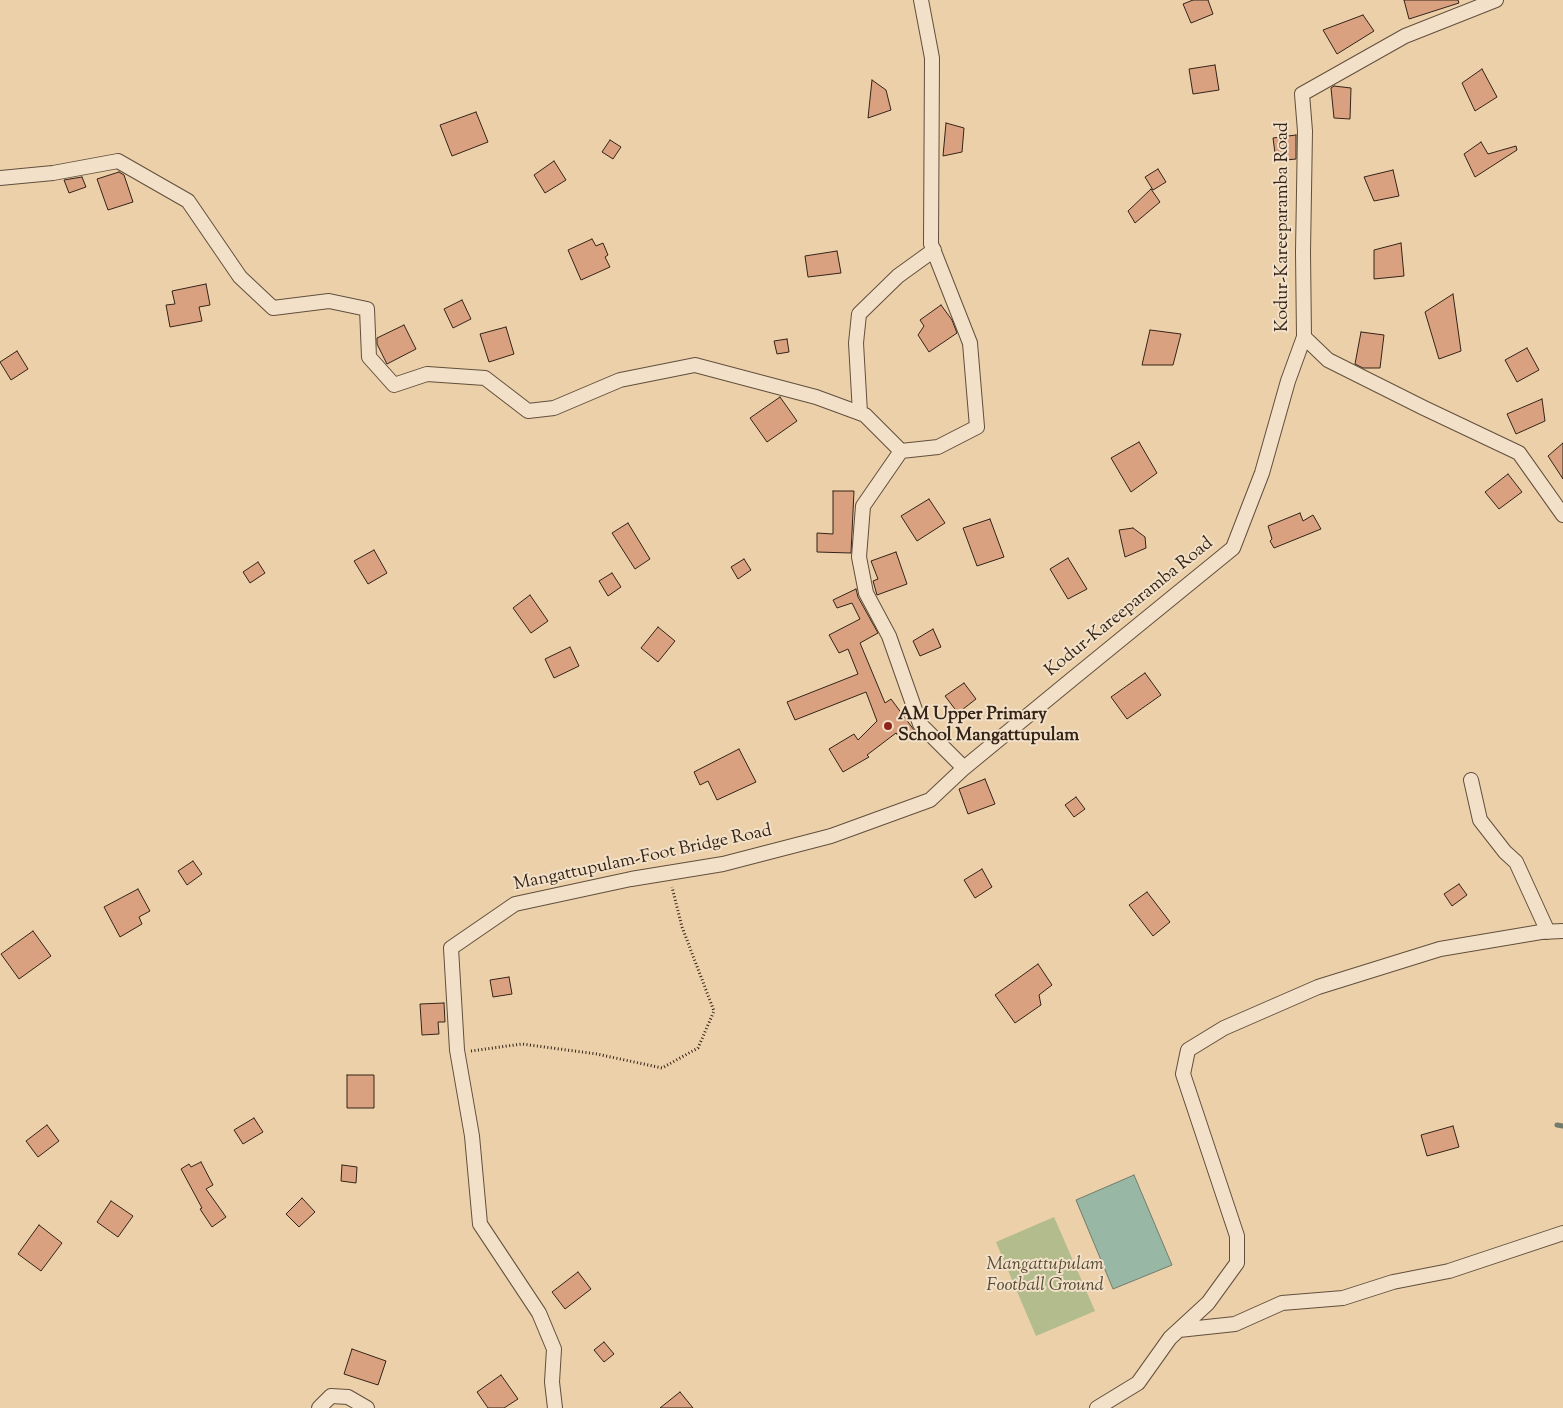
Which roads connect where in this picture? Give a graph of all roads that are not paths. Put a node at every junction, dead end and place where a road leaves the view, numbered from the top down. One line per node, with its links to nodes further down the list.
1 (921, 0): 4 (street)
2 (1496, 0): 5 (street, Kodur-Kareeparamba Road)
3 (0, 178): 6 (street)
4 (934, 250): 6 (street); 7 (street)
5 (1304, 337): 8 (street); 9 (street, Kodur-Kareeparamba Road)
6 (860, 413): 7 (street)
7 (901, 451): 9 (street)
8 (1563, 515)
9 (964, 768): 17 (street, Mangattupulam-Foot Bridge Road)
10 (1471, 780): 12 (street)
11 (1563, 931): 12 (street)
12 (1548, 932): 14 (street)
13 (1563, 1233): 14 (street)
14 (1179, 1330): 18 (street)
15 (319, 1408): 16 (street)
16 (367, 1408)
17 (555, 1408)
18 (1096, 1408)

